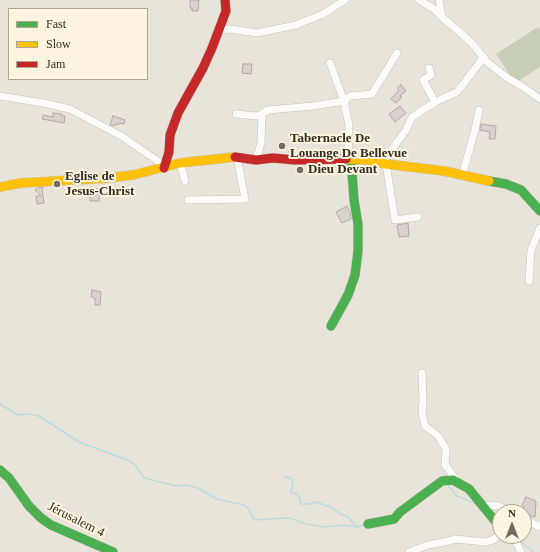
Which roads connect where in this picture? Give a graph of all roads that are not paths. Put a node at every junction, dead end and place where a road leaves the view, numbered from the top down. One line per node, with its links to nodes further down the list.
1 (225, 0): 6 (street)
2 (345, 0): 6 (street)
3 (419, 0): 5 (street)
4 (439, 0): 5 (street)
5 (442, 16): 8 (street)
6 (218, 30): 23 (street)
7 (397, 53): 13 (street)
8 (484, 57): 12 (street); 14 (street)
9 (330, 63): 13 (street)
10 (429, 68): 14 (street)
11 (0, 96): 23 (street)
12 (540, 99)
13 (344, 100): 17 (street); 19 (street)
14 (435, 102): 22 (street)
15 (479, 110): 24 (street)
16 (236, 114): 17 (street)
17 (262, 114): 20 (street)
18 (237, 157): 20 (street); 21 (street); 27 (street)
19 (350, 159): 20 (street); 22 (street); 32 (street)
20 (256, 160)
21 (180, 163): 23 (street); 25 (street)
22 (384, 163): 24 (street); 29 (street)
23 (164, 168): 26 (street)
24 (462, 176): 28 (street)
25 (185, 181)
26 (0, 187)
27 (188, 200)
28 (540, 211)
29 (418, 218)
30 (540, 228): 31 (street)
31 (529, 281)
32 (331, 326)
33 (422, 373): 35 (street)
34 (0, 470): 41 (street, Jérusalem 4)
35 (458, 482): 36 (street); 39 (street)
36 (482, 505): 37 (street); 38 (street)
37 (492, 506)
38 (492, 518)
39 (368, 524)
40 (492, 540): 42 (street)
41 (114, 552)
42 (408, 552)

